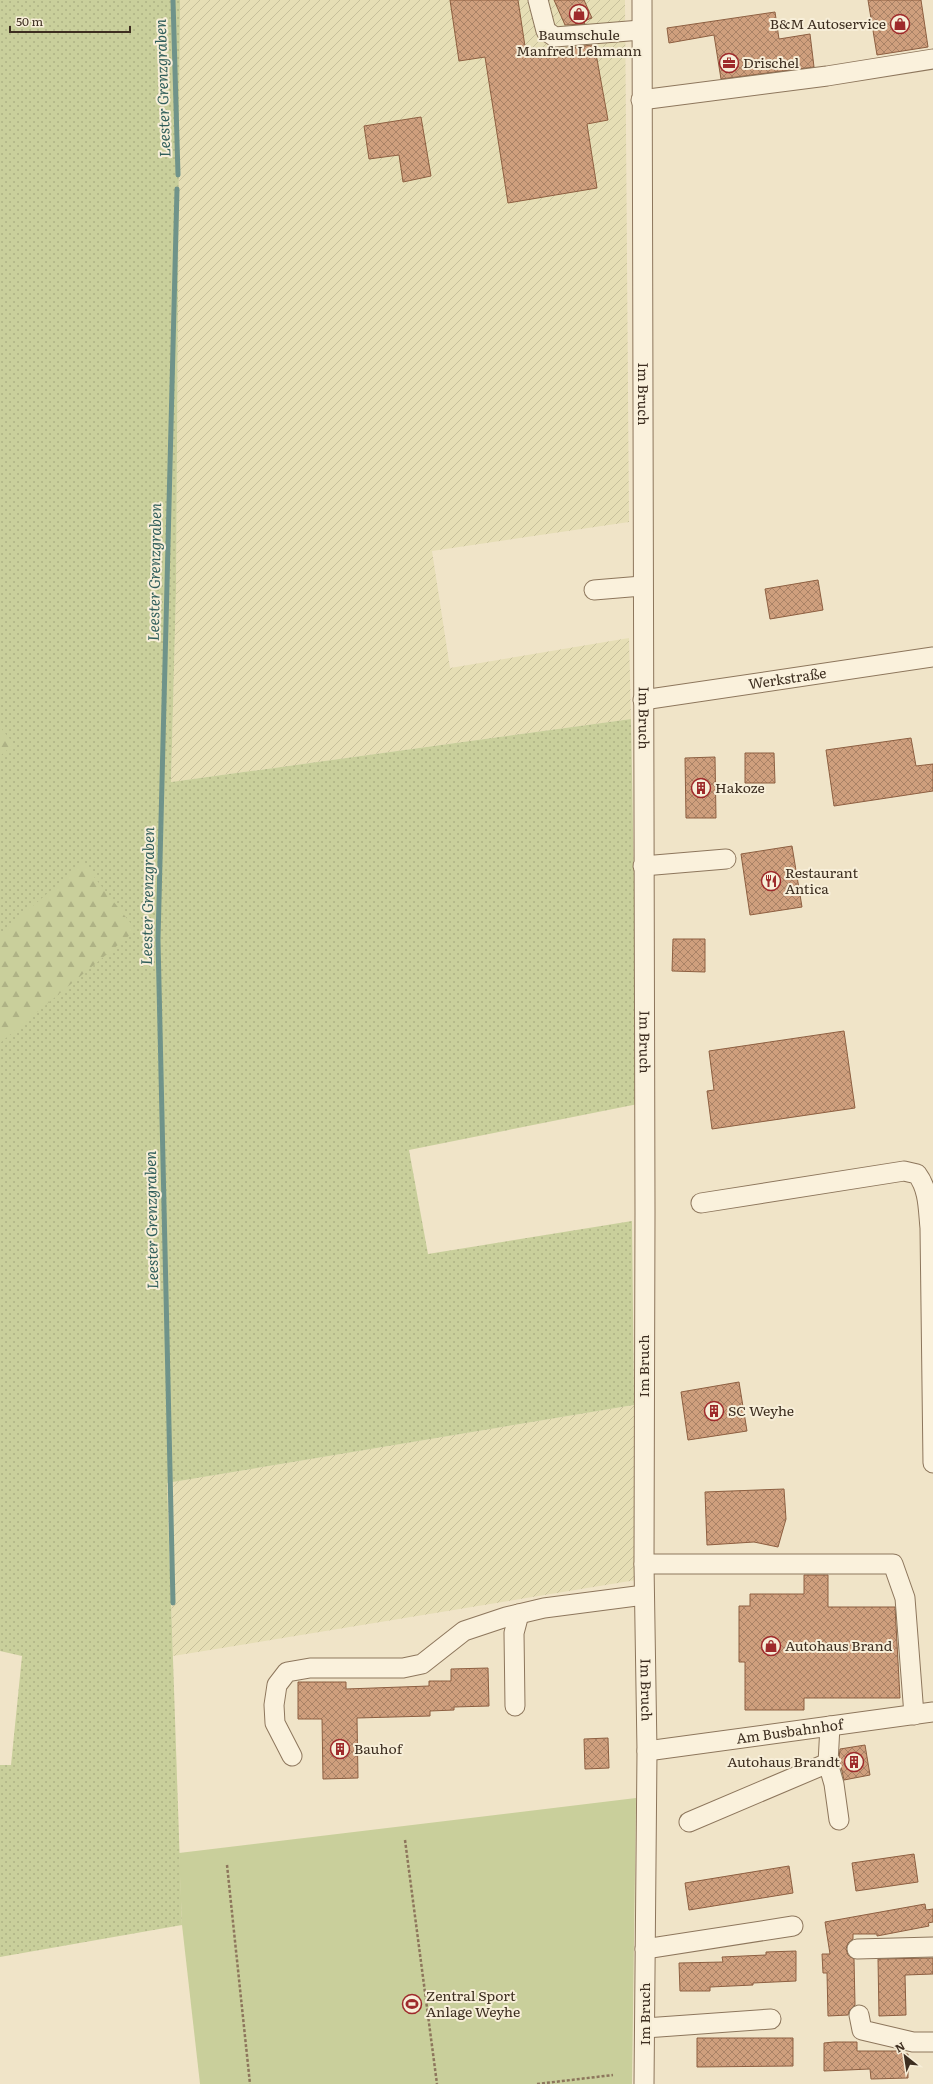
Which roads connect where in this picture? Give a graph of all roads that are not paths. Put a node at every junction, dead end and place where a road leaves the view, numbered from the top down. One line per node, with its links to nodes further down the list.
1 (538, 0): 3 (street)
2 (642, 0): 3 (street, Im Bruch)
3 (642, 30): 5 (street, Im Bruch)
4 (933, 59): 5 (street)
5 (641, 100): 6 (street, Im Bruch)
6 (642, 586): 7 (street); 9 (street, Im Bruch)
7 (594, 590)
8 (933, 656): 9 (street, Werkstraße)
9 (643, 700): 11 (street, Im Bruch)
10 (726, 859): 11 (street)
11 (643, 866): 17 (street, Im Bruch)
12 (701, 1204): 13 (street)
13 (932, 1250): 14 (street)
14 (932, 1284): 15 (street)
15 (932, 1325): 16 (street)
16 (933, 1463)
17 (644, 1564): 18 (street, Im Bruch); 22 (street)
18 (644, 1595): 19 (street); 24 (street, Im Bruch)
19 (519, 1614): 20 (street); 25 (street)
20 (515, 1706)
21 (933, 1712): 22 (street, Am Busbahnhof)
22 (914, 1715): 23 (street, Am Busbahnhof)
23 (830, 1726): 24 (street, Am Busbahnhof); 26 (street)
24 (647, 1751): 32 (street, Im Bruch)
25 (292, 1756)
26 (828, 1763): 27 (street); 28 (street)
27 (839, 1820)
28 (689, 1822)
29 (793, 1926): 32 (street)
30 (933, 1946): 31 (street)
31 (857, 1949)
32 (645, 1950): 35 (street, Im Bruch)
33 (859, 2015): 36 (street)
34 (771, 2019): 35 (street)
35 (645, 2028): 37 (street, Im Bruch)
36 (933, 2042)
37 (644, 2084)

